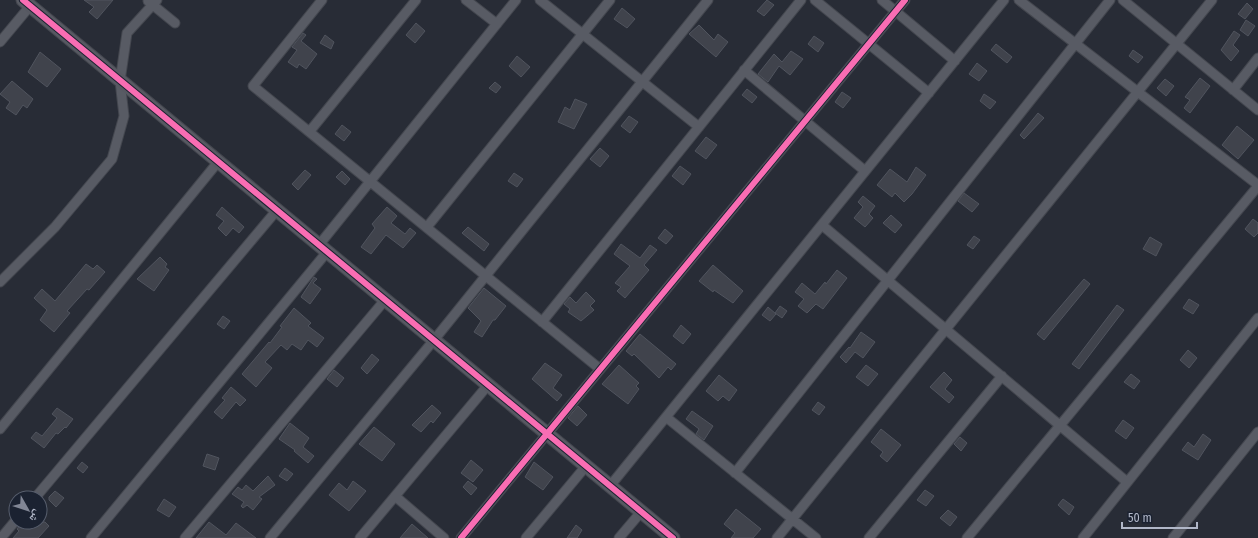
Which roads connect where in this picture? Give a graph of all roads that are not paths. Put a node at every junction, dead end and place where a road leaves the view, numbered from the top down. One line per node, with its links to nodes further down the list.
1 (322, 0): 38 (street)
2 (416, 0): 38 (street)
3 (466, 0): 21 (street)
4 (516, 0): 21 (street)
5 (540, 0): 22 (street)
6 (610, 0): 22 (street)
7 (708, 0): 31 (street)
8 (801, 0): 29 (street)
9 (815, 0): 24 (street)
10 (882, 0): 19 (street)
11 (905, 0): 19 (street)
12 (1004, 0): 28 (street)
13 (1019, 0): 25 (street)
14 (1110, 0): 25 (street)
15 (1123, 0): 26 (street)
16 (1212, 0): 26 (street)
17 (152, 1): 20 (street); 30 (street)
18 (26, 3): 23 (street); 30 (street)
19 (895, 11): 24 (street); 28 (street)
20 (175, 23)
21 (497, 24): 41 (street)
22 (583, 34): 31 (street); 45 (street)
23 (0, 42)
24 (869, 44): 34 (street); 36 (street)
25 (1075, 44): 33 (street); 48 (street)
26 (1176, 44): 32 (street); 33 (street)
27 (1258, 58): 32 (street)
28 (955, 61): 34 (street)
29 (744, 70): 36 (street); 37 (street)
30 (120, 81): 39 (street); 49 (street)
31 (642, 81): 37 (street); 47 (street)
32 (1233, 90): 35 (street)
33 (1138, 92): 42 (street); 53 (street)
34 (929, 93): 40 (street)
35 (1258, 110)
36 (805, 121): 40 (street); 55 (street)
37 (699, 127): 52 (street)
38 (310, 131): 41 (street)
39 (218, 162): 43 (street); 60 (street)
40 (866, 171): 44 (street)
41 (371, 181): 45 (street); 46 (street)
42 (1258, 185): 59 (street)
43 (276, 210): 46 (street); 67 (street)
44 (822, 225): 48 (street); 58 (street)
45 (427, 227): 47 (street)
46 (323, 249): 50 (street); 73 (street)
47 (486, 276): 52 (street); 54 (street)
48 (888, 280): 53 (street); 64 (street)
49 (0, 282)
50 (385, 300): 54 (street); 74 (street)
51 (1258, 318): 65 (street)
52 (542, 322): 55 (street)
53 (946, 329): 56 (street); 70 (street)
54 (434, 340): 57 (street); 75 (street)
55 (600, 369): 62 (street)
56 (1002, 376): 59 (street); 84 (street)
57 (488, 385): 62 (street); 68 (street)
58 (666, 417): 64 (street); 66 (street)
59 (1060, 425): 65 (street); 85 (street)
60 (0, 429)
61 (1258, 432): 87 (street)
62 (547, 434): 63 (street); 78 (street)
63 (586, 466): 66 (street); 79 (street)
64 (735, 473): 70 (street)
65 (1127, 482): 86 (street)
66 (610, 486): 69 (street)
67 (42, 490)
68 (395, 496): 76 (street); 77 (street)
69 (641, 512): 80 (street); 81 (street)
70 (792, 519): 82 (street); 83 (street)
71 (8, 530): 72 (street)
72 (1, 538)
73 (91, 538)
74 (185, 538)
75 (270, 538)
76 (360, 538)
77 (444, 538)
78 (461, 538)
79 (526, 538)
80 (619, 538)
81 (673, 538)
82 (777, 538)
83 (816, 538)
84 (869, 538)
85 (967, 538)
86 (1082, 538)
87 (1173, 538)

